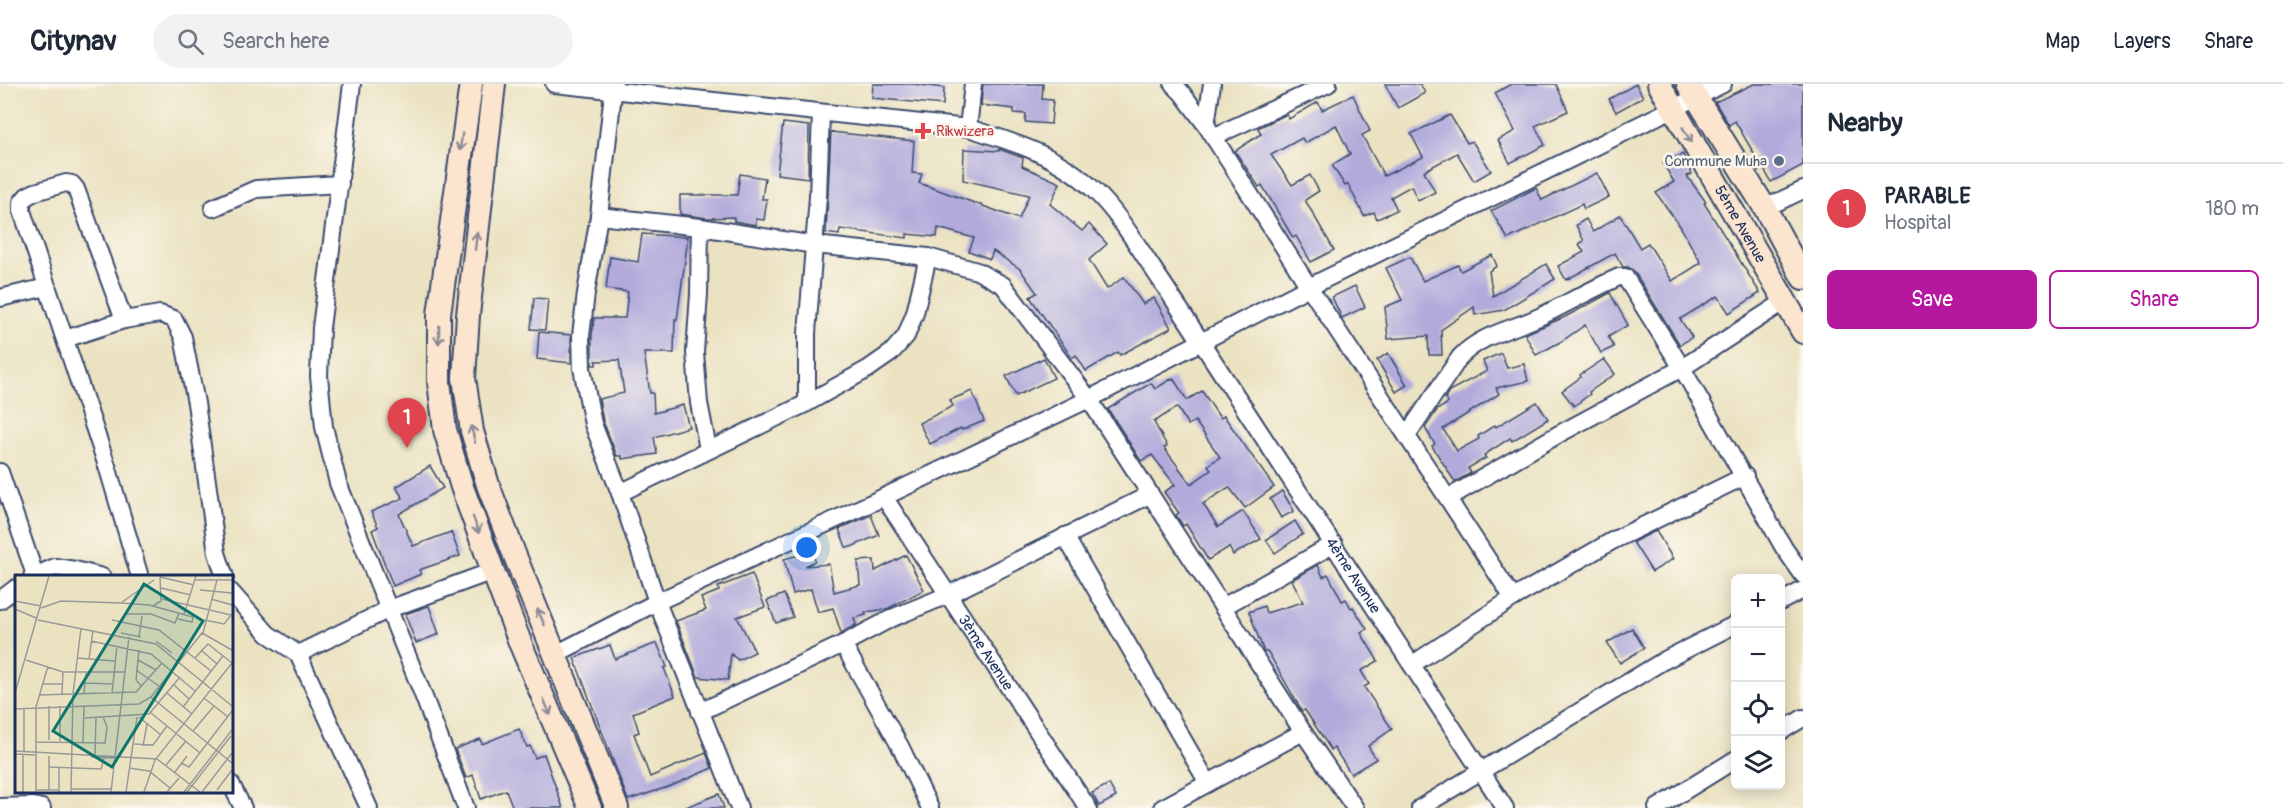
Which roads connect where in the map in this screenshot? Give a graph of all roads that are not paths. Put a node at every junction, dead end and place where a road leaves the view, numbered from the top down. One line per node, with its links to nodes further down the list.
1 (352, 84): 17 (street)
2 (471, 84): 47 (street, one-way to 47)
3 (494, 84): 67 (street, one-way to 3)
4 (554, 84): 11 (street, 4ème Avenue)
5 (973, 84): 15 (street)
6 (1173, 84): 16 (street)
7 (1212, 84): 16 (street)
8 (1328, 84): 16 (street)
9 (1659, 84): 13 (street, 5ème Avenue)
10 (1723, 84): 12 (street)
11 (613, 87): 14 (street, 4ème Avenue); 21 (street)
12 (1692, 90): 13 (street); 20 (street, 5ème Avenue)
13 (1672, 109): 27 (street); 29 (street, 5ème Avenue, one-way to 29)
14 (820, 113): 15 (street, 4ème Avenue); 23 (street)
15 (968, 128): 33 (street, 4ème Avenue)
16 (1209, 131): 27 (street)
17 (340, 184): 19 (street); 63 (street)
18 (1803, 190): 20 (street)
19 (213, 208)
20 (1765, 208): 25 (street, 5ème Avenue)
21 (599, 216): 22 (street); 41 (street)
22 (700, 227): 23 (street); 38 (street)
23 (815, 245): 24 (street); 36 (street)
24 (928, 257): 35 (street); 36 (street)
25 (1803, 278)
26 (47, 287): 28 (street); 30 (street); 32 (street)
27 (1309, 287): 33 (street); 37 (street)
28 (0, 298)
29 (1785, 301): 31 (street, 5ème Avenue); 34 (street)
30 (124, 320): 32 (street); 52 (street)
31 (1803, 332)
32 (65, 339): 51 (street)
33 (1201, 343): 35 (street); 46 (street, 4ème Avenue)
34 (1682, 368): 37 (street); 40 (street); 44 (street)
35 (1089, 399): 42 (street); 43 (street)
36 (807, 403): 38 (street)
37 (1407, 435): 44 (street)
38 (708, 449): 41 (street)
39 (0, 472): 48 (street)
40 (1745, 476): 53 (street); 58 (street)
41 (620, 493): 61 (street)
42 (1149, 495): 45 (street); 62 (street)
43 (884, 497): 57 (street, 3ème Avenue); 61 (street)
44 (1448, 498): 58 (street)
45 (1065, 536): 57 (street); 75 (street)
46 (1334, 544): 62 (street); 68 (street, 4ème Avenue)
47 (493, 571): 63 (street); 82 (street, one-way to 82)
48 (33, 575)
49 (35, 575): 50 (street)
50 (94, 575)
51 (139, 575)
52 (224, 575)
53 (1803, 575)
54 (15, 589): 60 (street)
55 (1803, 590): 59 (street)
56 (232, 593): 66 (street)
57 (948, 595): 65 (street); 86 (street, 3ème Avenue)
58 (1513, 598): 68 (street)
59 (1785, 599)
60 (0, 600)
61 (657, 602): 67 (street); 69 (street)
62 (1223, 608): 72 (street)
63 (389, 609): 66 (street); 81 (street)
64 (1731, 627): 74 (street)
65 (843, 644): 69 (street); 85 (street)
66 (298, 654): 80 (street)
67 (556, 654): 83 (street)
68 (1413, 664): 74 (street, 4ème Avenue)
69 (700, 711): 84 (street)
70 (1803, 718): 71 (street)
71 (1785, 729)
72 (1303, 732): 75 (street); 88 (street)
73 (1731, 762): 91 (street)
74 (1482, 772): 89 (street); 90 (street, 4ème Avenue)
75 (1208, 783): 87 (street)
76 (232, 786): 79 (street)
77 (0, 807): 78 (street)
78 (42, 808)
79 (243, 808)
80 (369, 808)
81 (466, 808)
82 (590, 808)
83 (617, 808)
84 (739, 808)
85 (930, 808)
86 (1088, 808)
87 (1162, 808)
88 (1355, 808)
89 (1420, 808)
90 (1505, 808)
91 (1657, 808)

